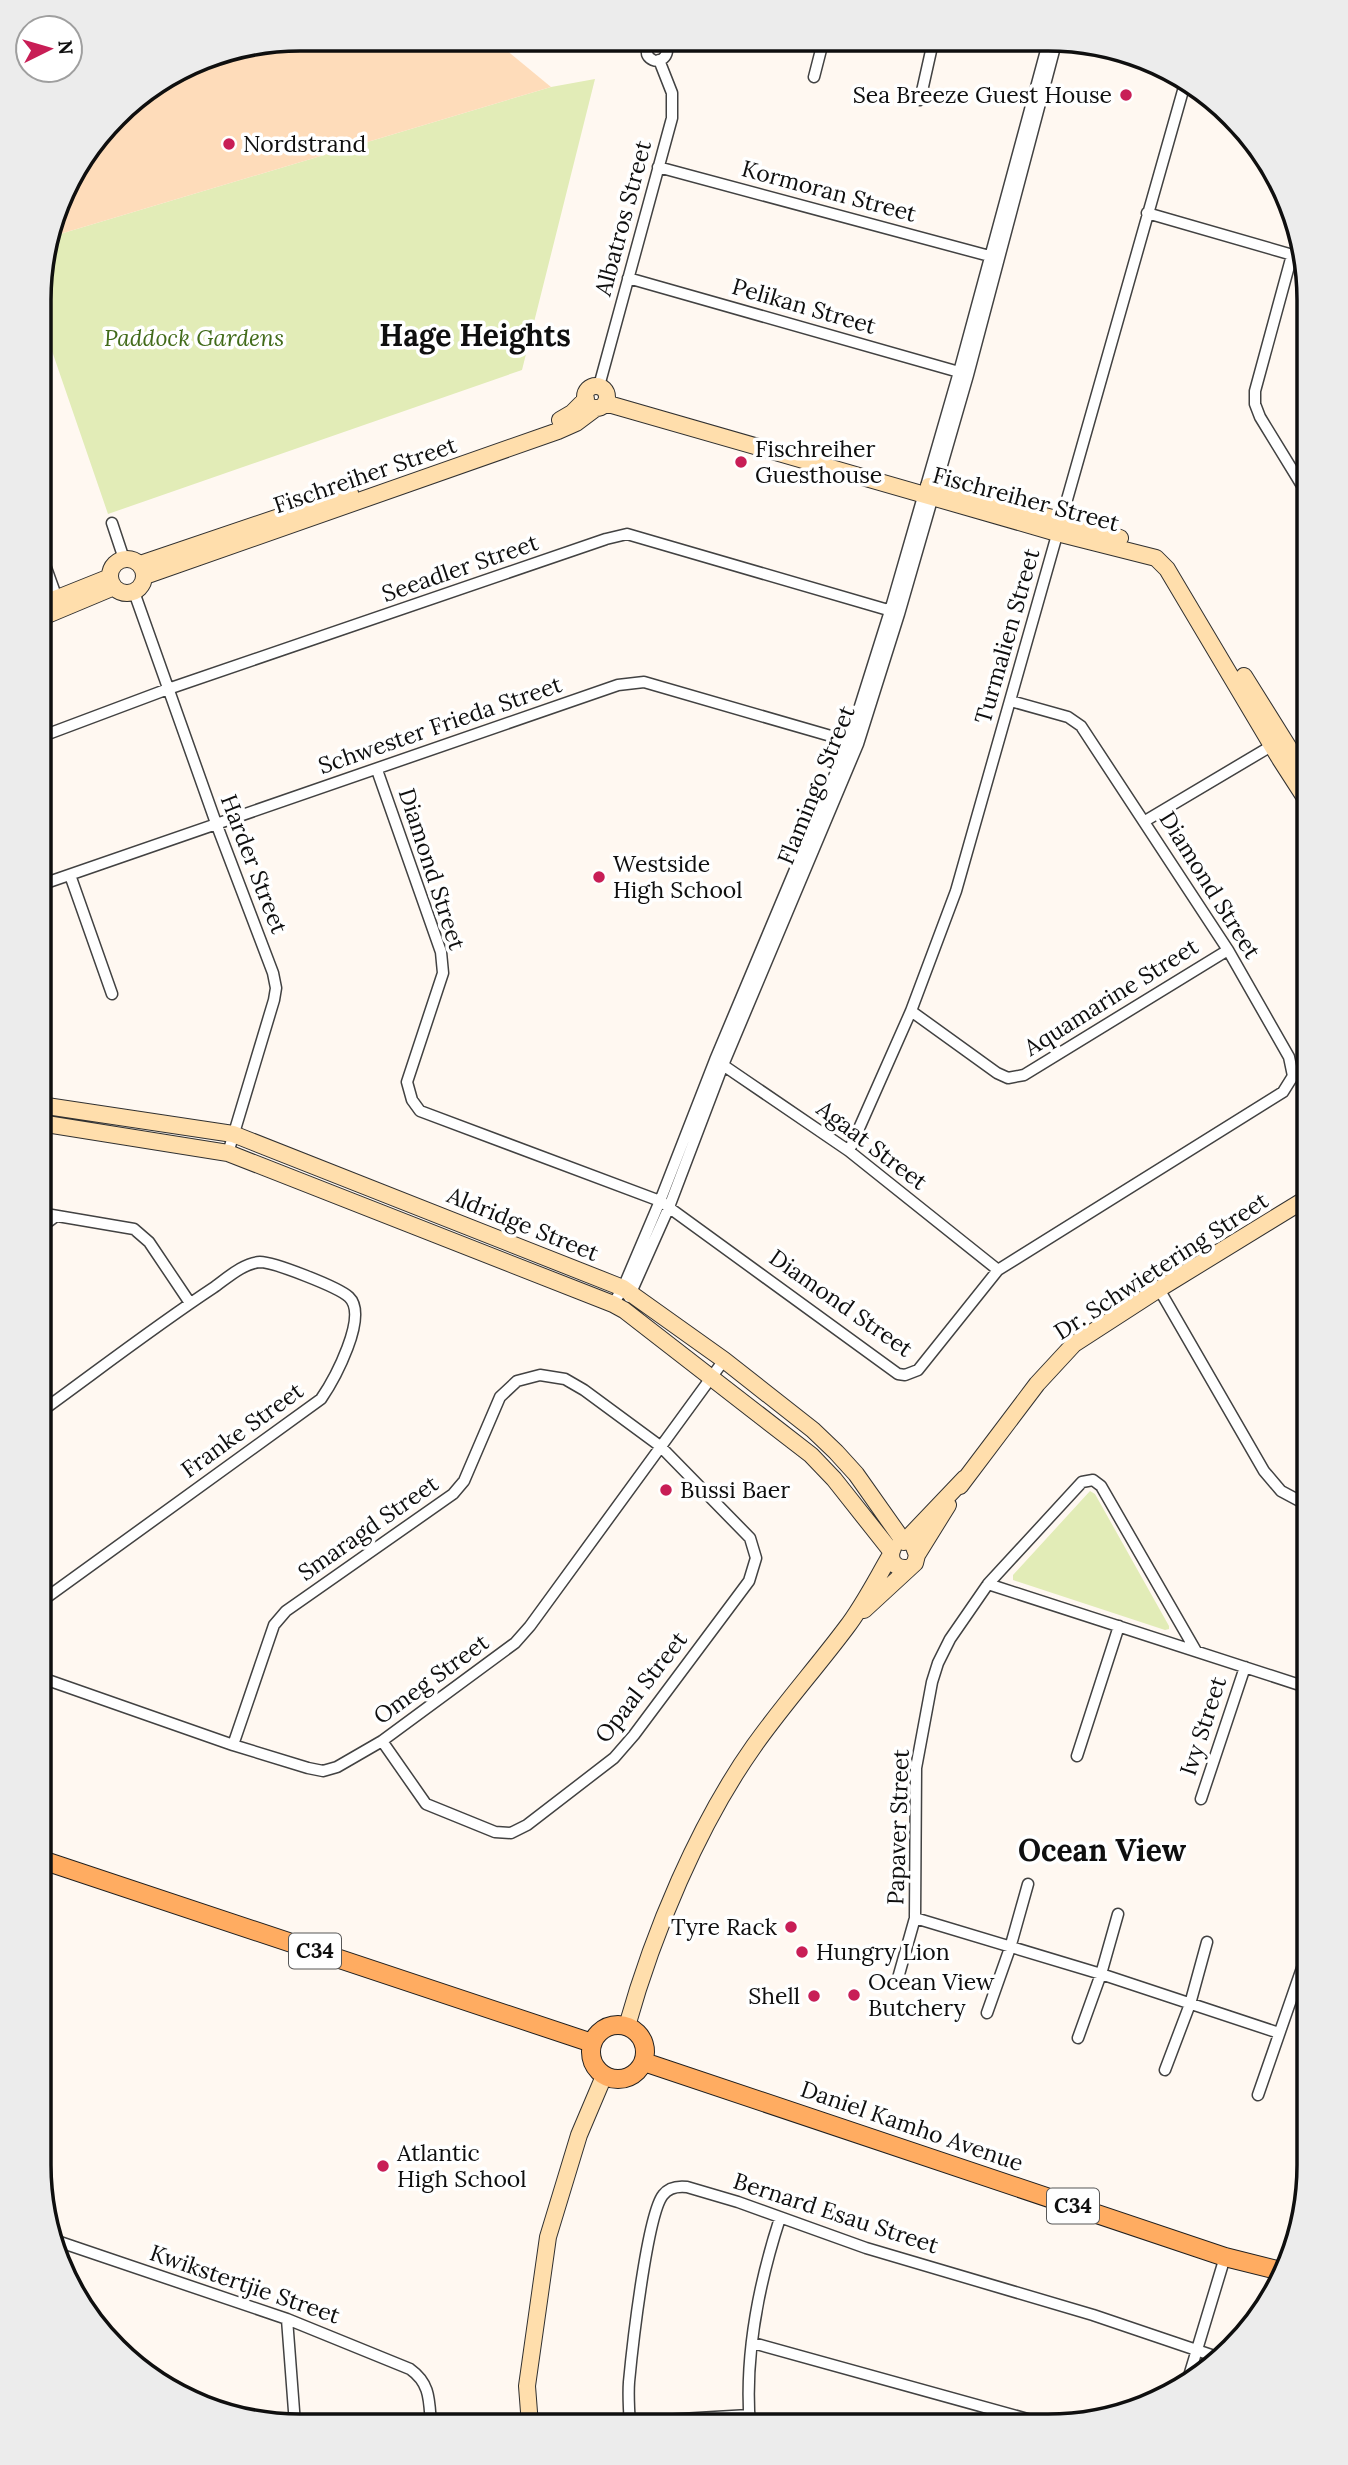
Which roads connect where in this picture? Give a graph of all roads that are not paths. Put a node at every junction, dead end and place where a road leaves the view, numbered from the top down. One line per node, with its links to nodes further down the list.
1 (647, 51): 7 (street)
2 (667, 51): 7 (street)
3 (821, 51): 8 (street)
4 (931, 51): 10 (street)
5 (1046, 51): 14 (street)
6 (1054, 51): 14 (street)
7 (659, 60): 11 (street, Albatros Street)
8 (814, 76)
9 (1183, 91): 12 (street, Turmalien Street)
10 (920, 100)
11 (658, 167): 14 (street, Kormoran Street); 16 (street, Albatros Street)
12 (1147, 213): 13 (street); 22 (street, Turmalien Street)
13 (1293, 255)
14 (994, 257): 17 (street, Flamingo Street)
15 (1294, 264): 19 (street)
16 (628, 278): 17 (street, Pelikan Street); 18 (street, Albatros Street)
17 (964, 374): 20 (street, Flamingo Street)
18 (598, 398): 20 (street, Fischreiher Street); 24 (street, Fischreiher Street)
19 (1297, 476)
20 (930, 491): 22 (street, Fischreiher Street); 31 (street, Flamingo Street)
21 (112, 523): 23 (street)
22 (1059, 527): 33 (street, Turmalien Street); 36 (street, Fischreiher Street)
23 (124, 559): 24 (street); 26 (street)
24 (143, 570): 27 (street)
25 (51, 581): 29 (street)
26 (112, 582): 27 (street); 29 (street)
27 (135, 592): 32 (street, Harder Street)
28 (51, 605): 29 (street)
29 (60, 605): 30 (street)
30 (51, 611)
31 (895, 612): 32 (street, Seeadler Street); 35 (street, Flamingo Street)
32 (168, 689): 34 (street, Seeadler Street); 41 (street, Harder Street)
33 (1011, 701): 40 (street, Diamond Street); 46 (street, Turmalien Street)
34 (51, 733)
35 (853, 742): 38 (street, Schwester Frieda Street); 47 (street, Flamingo Street)
36 (1278, 742): 37 (street, Fischreiher Street); 39 (street, Fischreiher Street); 40 (street)
37 (1297, 765)
38 (377, 770): 41 (street, Schwester Frieda Street); 53 (street, Diamond Street)
39 (1297, 779)
40 (1144, 821): 44 (street, Diamond Street)
41 (216, 823): 42 (street, Schwester Frieda Street); 50 (street, Harder Street)
42 (70, 875): 43 (street, Schwester Frieda Street); 45 (street)
43 (51, 882)
44 (1228, 950): 46 (street, Aquamarine Street); 58 (street, Diamond Street)
45 (112, 994)
46 (911, 1011): 51 (street, Turmalien Street)
47 (719, 1062): 51 (street, Agaat Street); 53 (street, Flamingo Street)
48 (51, 1107): 50 (street, Aldridge Street)
49 (51, 1125): 52 (street, Aldridge Street)
50 (233, 1134): 52 (street, Harder Street); 60 (street, Aldridge Street)
51 (849, 1151): 58 (street, Agaat Street)
52 (228, 1153): 62 (street, Aldridge Street)
53 (665, 1204): 58 (street, Diamond Street); 60 (street, Flamingo Street)
54 (1297, 1204): 59 (street, Dr. Schwietering Street)
55 (51, 1215): 56 (street)
56 (56, 1216): 57 (street); 61 (street)
57 (51, 1220)
58 (998, 1270)
59 (1159, 1289): 67 (street, Dr. Schwietering Street); 68 (street)
60 (627, 1291): 62 (street, Flamingo Street); 63 (street, Aldridge Street)
61 (190, 1303): 65 (street, Franke Street); 72 (street, Franke Street)
62 (618, 1307): 64 (street, Aldridge Street)
63 (724, 1360): 64 (street, Omeg Street); 69 (street, Aldridge Street)
64 (712, 1377): 66 (street, Omeg Street); 69 (street, Aldridge Street)
65 (51, 1404)
66 (660, 1446): 79 (street, Omeg Street); 79 (street, Opaal Street); 80 (street, Smaragd Street)
67 (965, 1478): 69 (street, Dr. Schwietering Street); 70 (street, Dr. Schwietering Street)
68 (1297, 1500)
69 (895, 1550): 70 (street); 70 (street); 73 (street, Dr. Schwietering Street)
70 (912, 1562): 73 (street, Dr. Schwietering Street)
71 (988, 1584): 74 (street); 75 (street, Papaver Street); 86 (street, Papaver Street)
72 (51, 1594)
73 (848, 1626): 94 (street, Dr. Schwietering Street)
74 (1119, 1626): 75 (street); 81 (street)
75 (1196, 1651): 76 (street)
76 (1245, 1667): 78 (street); 82 (street, Ivy Street)
77 (51, 1682): 80 (street, Omeg Street)
78 (1297, 1684)
79 (382, 1741): 80 (street, Omeg Street)
80 (233, 1745)
81 (1077, 1756)
82 (1201, 1799)
83 (51, 1863): 97 (main road, C34)
84 (1028, 1884): 88 (street)
85 (1118, 1914): 89 (street)
86 (915, 1918): 88 (street, Papaver Street); 90 (street)
87 (1207, 1942): 92 (street)
88 (1010, 1948): 89 (street, Papaver Street); 93 (street)
89 (1101, 1974): 92 (street, Papaver Street); 96 (street)
90 (898, 1978)
91 (1297, 1992): 95 (street)
92 (1190, 2004): 95 (street, Papaver Street); 99 (street)
93 (987, 2013)
94 (627, 2026): 97 (main road); 98 (main road)
95 (1279, 2033): 101 (street)
96 (1079, 2038)
97 (592, 2043): 100 (main road)
98 (643, 2062): 100 (main road); 104 (main road, Daniel Kamho Avenue / C34)
99 (1165, 2070)
100 (604, 2076): 113 (street)
101 (1258, 2095)
102 (780, 2218): 107 (street); 108 (street, Bernard Esau Street); 114 (street, Bernard Esau Street)
103 (63, 2243): 106 (street, Kwikstertjie Street)
104 (1225, 2257): 105 (main road, Daniel Kamho Avenue / C34); 108 (street)
105 (1274, 2270)
106 (287, 2319): 111 (street); 112 (street, Kwikstertjie Street)
107 (753, 2343): 115 (street); 116 (street)
108 (1196, 2350): 109 (street, Bernard Esau Street); 110 (street)
109 (1209, 2354)
110 (1191, 2369)
111 (294, 2414)
112 (429, 2414)
113 (529, 2414)
114 (630, 2414)
115 (750, 2414)
116 (1009, 2414)

